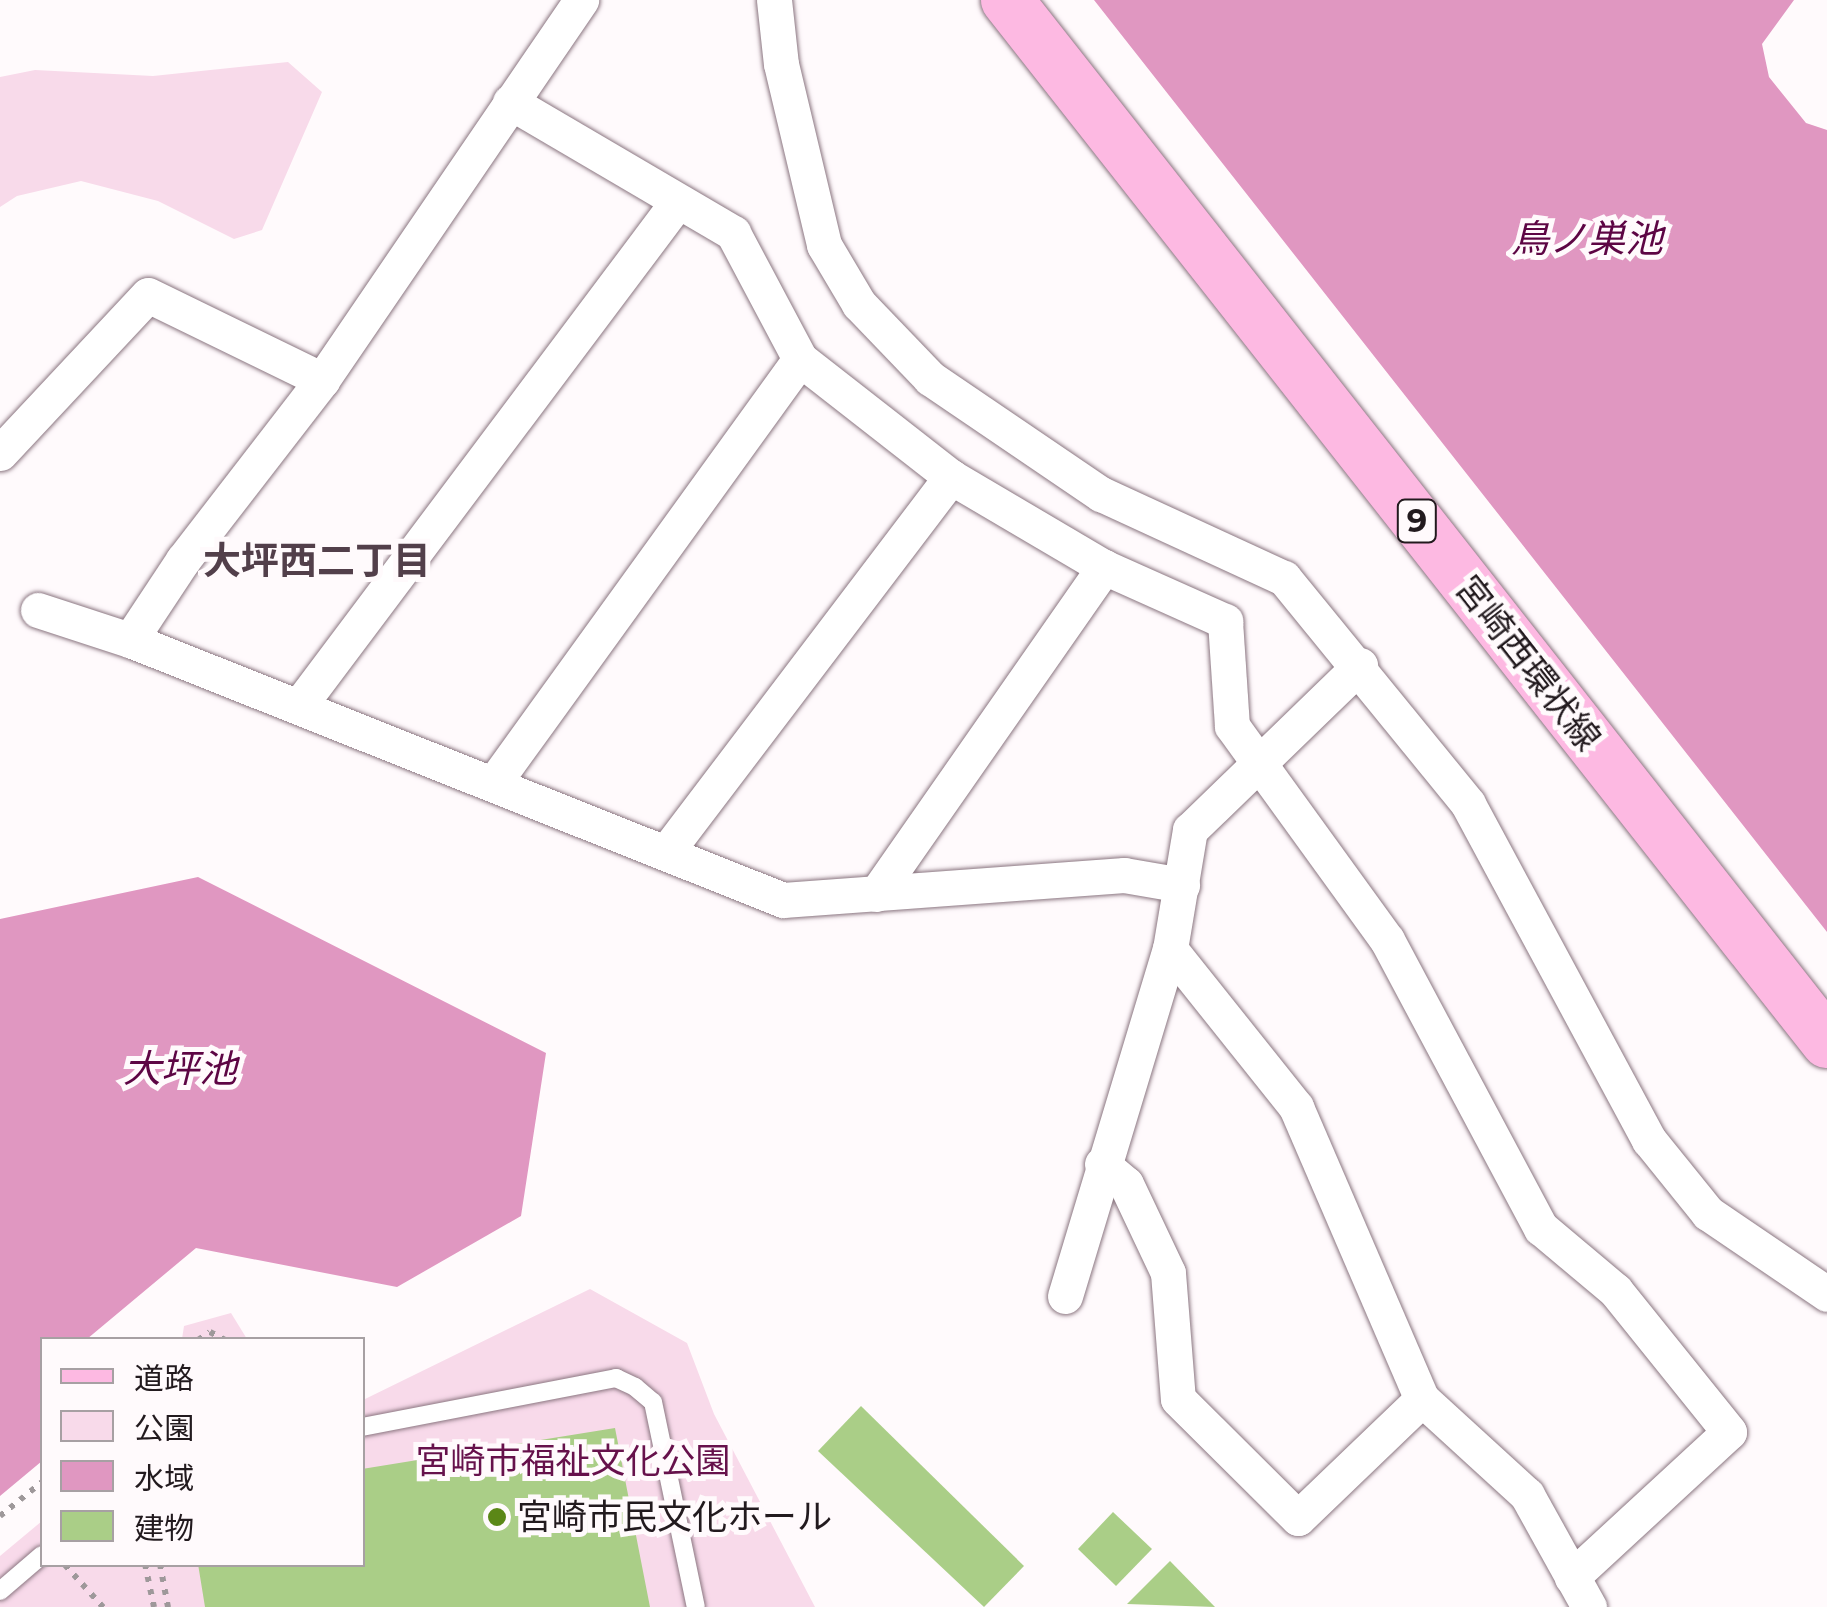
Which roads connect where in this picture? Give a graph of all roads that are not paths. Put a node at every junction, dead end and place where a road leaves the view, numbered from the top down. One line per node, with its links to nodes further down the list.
1 (580, 0): 4 (street)
2 (774, 0): 13 (street)
3 (1007, 0): 21 (main road, 宮崎西環状線 / 9)
4 (510, 102): 5 (street); 7 (street)
5 (678, 201): 6 (street); 14 (street)
6 (800, 358): 9 (street); 16 (street)
7 (322, 380): 8 (street); 12 (street)
8 (0, 454)
9 (951, 476): 10 (street); 17 (street)
10 (1104, 567): 15 (street); 19 (street)
11 (38, 610): 12 (street)
12 (130, 640): 14 (street)
13 (1360, 665): 15 (street); 23 (street)
14 (299, 706): 16 (street)
15 (1255, 760): 18 (street); 28 (street)
16 (493, 784): 17 (street)
17 (667, 852): 19 (street)
18 (1182, 886): 19 (street); 20 (street)
19 (876, 894)
20 (1170, 948): 22 (street); 25 (street)
21 (1827, 1042)
22 (1102, 1164): 24 (street); 25 (street)
23 (1827, 1294)
24 (1065, 1296)
25 (1422, 1399): 28 (street)
26 (365, 1426): 30 (lane)
27 (40, 1558): 29 (lane)
28 (1572, 1576): 31 (street)
29 (0, 1592)
30 (696, 1607)
31 (1589, 1607)

